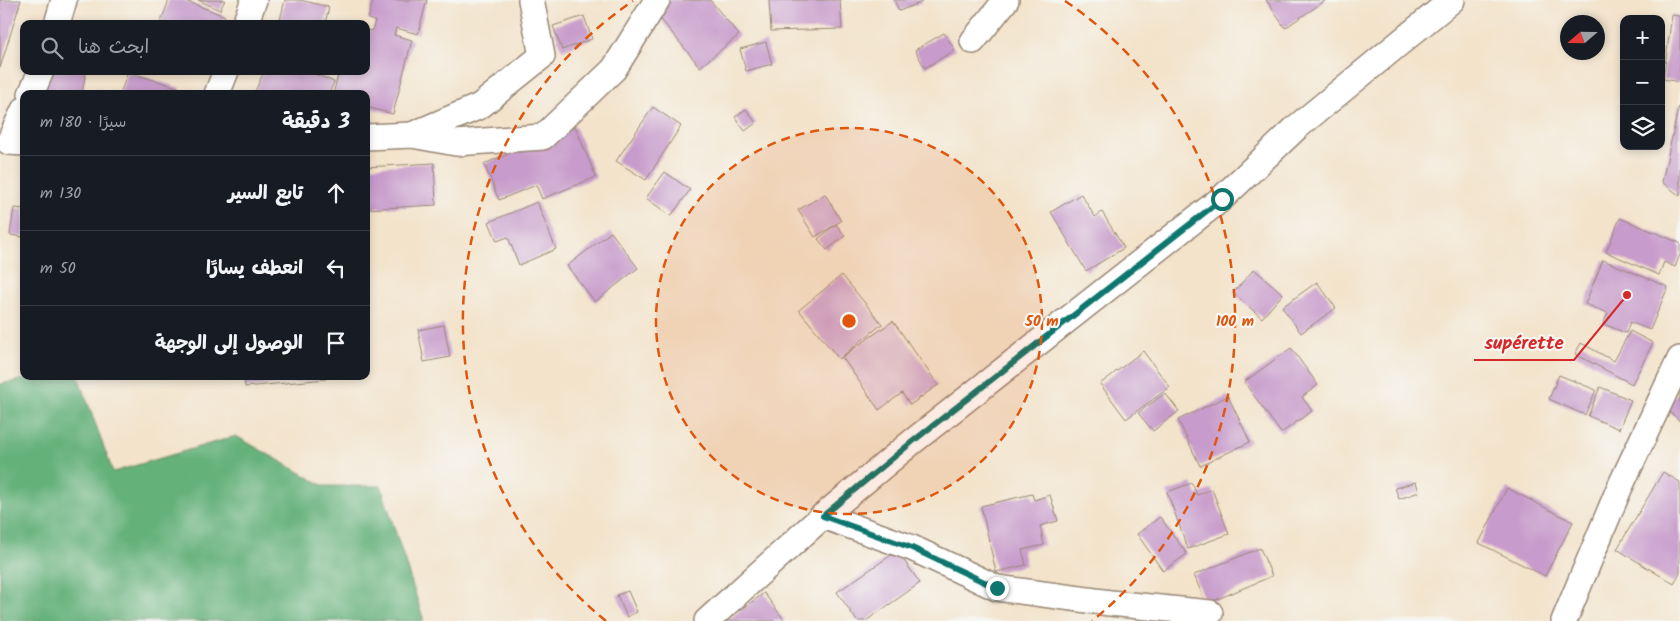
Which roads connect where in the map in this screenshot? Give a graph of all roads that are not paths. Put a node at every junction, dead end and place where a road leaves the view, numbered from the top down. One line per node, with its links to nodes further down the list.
1 (64, 0): 7 (street)
2 (254, 0): 8 (street)
3 (531, 0): 15 (street)
4 (657, 0): 15 (street)
5 (1006, 0): 9 (street)
6 (1452, 0): 19 (street)
7 (58, 20)
8 (246, 20)
9 (973, 41)
10 (39, 75): 12 (street)
11 (224, 75): 13 (street)
12 (33, 90)
13 (219, 90)
14 (20, 120): 17 (street)
15 (412, 135): 16 (street)
16 (370, 137)
17 (11, 144)
18 (1680, 359): 22 (street)
19 (823, 516): 20 (street); 21 (street)
20 (1210, 618)
21 (707, 621)
22 (1564, 621)

